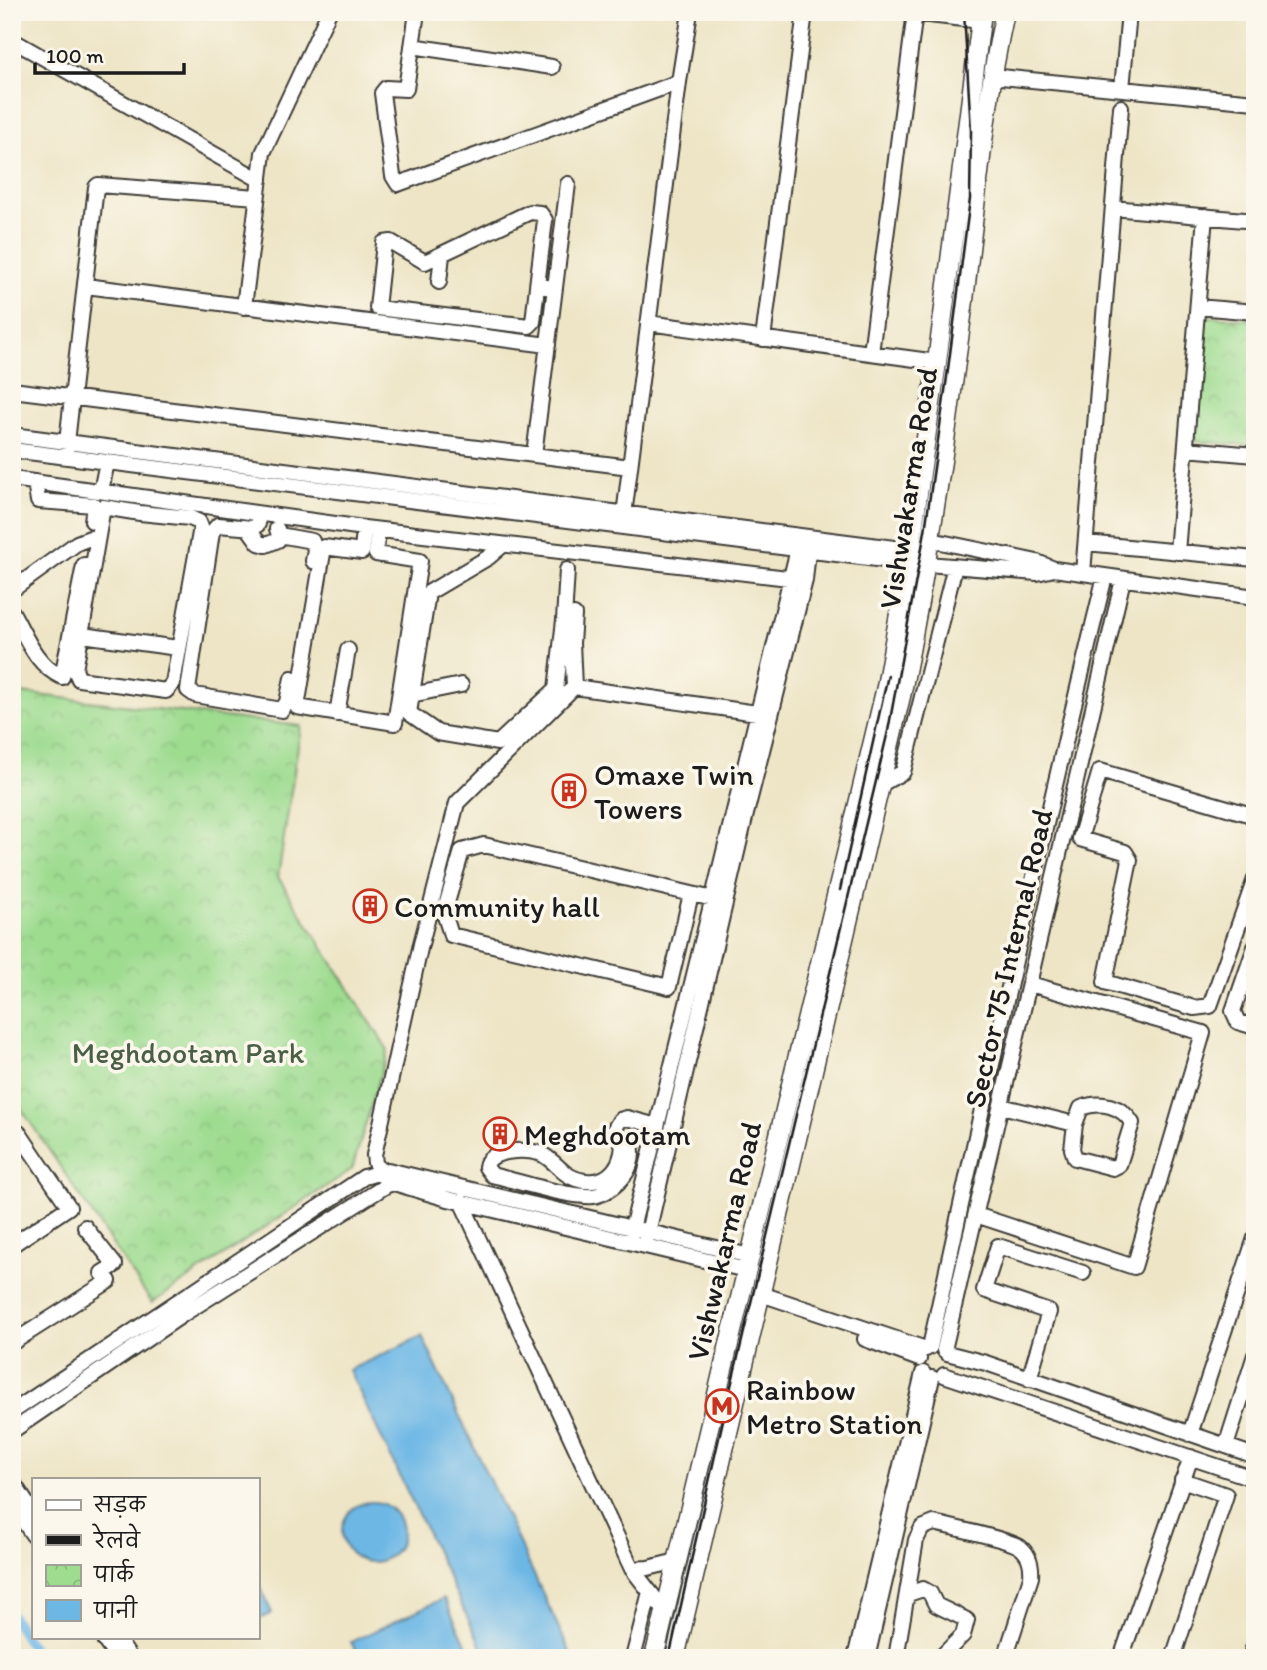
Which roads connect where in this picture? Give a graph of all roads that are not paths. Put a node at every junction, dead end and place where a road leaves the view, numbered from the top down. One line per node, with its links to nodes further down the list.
1 (329, 12): 17 (street)
2 (416, 12): 10 (street)
3 (691, 12): 13 (street)
4 (805, 12): 35 (street)
5 (1005, 12): 12 (main road, Vishwakarma Road)
6 (1129, 12): 14 (street)
7 (911, 13): 8 (street); 37 (street)
8 (981, 17): 38 (main road, Vishwakarma Road)
9 (12, 40): 17 (street)
10 (412, 47): 11 (street); 13 (street)
11 (552, 66)
12 (991, 76): 14 (street); 63 (main road, Vishwakarma Road)
13 (679, 82): 34 (street)
14 (1122, 89): 15 (street)
15 (1255, 102)
16 (1121, 107): 20 (street)
17 (260, 180): 19 (street)
18 (568, 184): 25 (street)
19 (257, 197): 27 (street); 30 (street)
20 (1113, 208): 21 (street); 64 (street)
21 (1205, 216): 22 (street); 31 (street)
22 (1255, 221)
23 (442, 255): 24 (street); 26 (street); 33 (street)
24 (539, 271): 25 (street); 28 (street)
25 (557, 273): 29 (street)
26 (439, 282)
27 (86, 286): 30 (street); 40 (street)
28 (537, 286): 29 (street); 33 (street)
29 (555, 288): 36 (street)
30 (244, 307): 33 (street)
31 (1198, 307): 32 (street); 43 (street)
32 (1255, 312)
33 (377, 316): 36 (street)
34 (648, 323): 35 (street); 49 (street)
35 (763, 338): 37 (street)
36 (548, 345): 45 (street)
37 (871, 353): 38 (street)
38 (937, 362): 70 (main road, Vishwakarma Road)
39 (12, 390): 40 (street)
40 (73, 398): 42 (street); 45 (street)
41 (12, 435): 42 (street)
42 (68, 442): 47 (street); 58 (street)
43 (1186, 449): 46 (street); 68 (street)
44 (12, 450): 47 (street)
45 (534, 455): 49 (street)
46 (1255, 455)
47 (65, 457): 48 (street)
48 (107, 462): 52 (street); 66 (street)
49 (630, 467): 58 (street)
50 (12, 479): 51 (street)
51 (35, 482): 52 (street); 62 (street)
52 (101, 491): 53 (street)
53 (141, 497): 54 (street); 55 (street)
54 (165, 500): 56 (street); 57 (street)
55 (140, 513): 56 (street); 83 (street)
56 (163, 515): 84 (street)
57 (269, 515): 59 (street); 60 (street); 61 (street)
58 (624, 515): 70 (street)
59 (253, 528): 61 (street); 61 (street)
60 (371, 529): 65 (street); 69 (street)
61 (279, 535)
62 (90, 538): 80 (street); 82 (street)
63 (931, 540): 72 (main road, Vishwakarma Road); 74 (street)
64 (1086, 543): 68 (street); 76 (street)
65 (503, 545): 67 (street); 88 (street)
66 (803, 550): 70 (street); 78 (street)
67 (578, 552): 78 (street); 87 (street)
68 (1177, 552): 71 (street)
69 (369, 553): 89 (street); 89 (street)
70 (909, 557): 99 (main road, Vishwakarma Road)
71 (1255, 559)
72 (927, 564): 73 (street); 91 (main road, Vishwakarma Road)
73 (955, 566): 74 (street); 91 (street)
74 (1054, 569): 76 (street)
75 (567, 570): 88 (street)
76 (1083, 573): 77 (street)
77 (1105, 576): 79 (street); 130 (street, Sector 75 Internal Road)
78 (797, 579): 90 (street)
79 (1123, 579): 81 (street); 93 (street, Sector 75 Internal Road)
80 (12, 590)
81 (1255, 597)
82 (12, 612)
83 (82, 635): 84 (street); 84 (street)
84 (178, 648)
85 (348, 650): 89 (street)
86 (461, 685): 88 (street)
87 (574, 687): 90 (street); 113 (street)
88 (411, 695)
89 (337, 714)
90 (765, 714): 97 (street); 103 (street)
91 (880, 785): 100 (main road, Vishwakarma Road)
92 (1255, 816): 94 (street)
93 (1063, 835): 94 (street); 101 (street, Sector 75 Internal Road)
94 (1080, 839): 95 (street)
95 (1255, 879)
96 (691, 894): 96 (street); 97 (street)
97 (713, 899): 103 (street)
98 (1255, 947): 104 (street)
99 (819, 966): 100 (main road); 102 (main road, Vishwakarma Road)
100 (837, 966): 102 (main road, Vishwakarma Road)
101 (1030, 984): 105 (street, Sector 75 Internal Road); 117 (street)
102 (820, 1002): 123 (main road, Vishwakarma Road); 127 (main road, Vishwakarma Road)
103 (693, 1011): 108 (street); 121 (street)
104 (1255, 1027)
105 (1001, 1106): 107 (street); 117 (street, Sector 75 Internal Road)
106 (634, 1121): 108 (street); 110 (street); 110 (street)
107 (1075, 1124): 107 (street)
108 (657, 1126): 111 (street)
109 (12, 1138): 122 (street)
110 (628, 1140): 111 (street); 112 (street); 115 (street)
111 (653, 1143): 119 (street)
112 (559, 1168): 115 (street); 115 (street)
113 (379, 1171): 114 (street); 119 (street); 132 (street)
114 (387, 1185): 116 (street); 134 (street)
115 (551, 1189)
116 (461, 1201): 119 (street); 147 (street)
117 (976, 1215): 125 (street, Sector 75 Internal Road)
118 (85, 1227): 128 (street)
119 (630, 1235): 121 (street)
120 (1255, 1238): 136 (street)
121 (647, 1239): 123 (street)
122 (12, 1245)
123 (748, 1263): 146 (main road, Vishwakarma Road)
124 (1083, 1273): 126 (street)
125 (960, 1284): 126 (street); 130 (street, Sector 75 Internal Road)
126 (984, 1290): 131 (street)
127 (760, 1297): 130 (street); 158 (main road, Vishwakarma Road)
128 (12, 1343)
129 (1255, 1355): 137 (street)
130 (933, 1361): 131 (street); 135 (street); 159 (street); 160 (street)
131 (1029, 1379): 133 (street)
132 (12, 1412)
133 (1128, 1413): 135 (street); 136 (street)
134 (12, 1431)
135 (1121, 1434): 139 (street)
136 (1190, 1434): 137 (street)
137 (1226, 1446): 138 (street)
138 (1255, 1456)
139 (1191, 1457): 140 (street); 141 (street)
140 (1255, 1479)
141 (1182, 1480): 164 (street); 165 (street)
142 (12, 1482): 144 (street)
143 (12, 1504): 145 (street)
144 (32, 1512)
145 (32, 1534)
146 (677, 1561): 147 (street); 150 (main road, Vishwakarma Road)
147 (632, 1569): 148 (street)
148 (650, 1591): 150 (street); 156 (street)
149 (908, 1594): 161 (street); 162 (street); 163 (street)
150 (665, 1611): 157 (main road, Vishwakarma Road)
151 (103, 1638): 154 (street)
152 (117, 1638): 155 (street)
153 (1255, 1643): 166 (street)
154 (117, 1658)
155 (130, 1658)
156 (633, 1658)
157 (654, 1658)
158 (675, 1658)
159 (855, 1658)
160 (867, 1658)
161 (896, 1658)
162 (940, 1658)
163 (1004, 1658)
164 (1121, 1658)
165 (1173, 1658)
166 (1250, 1658)

